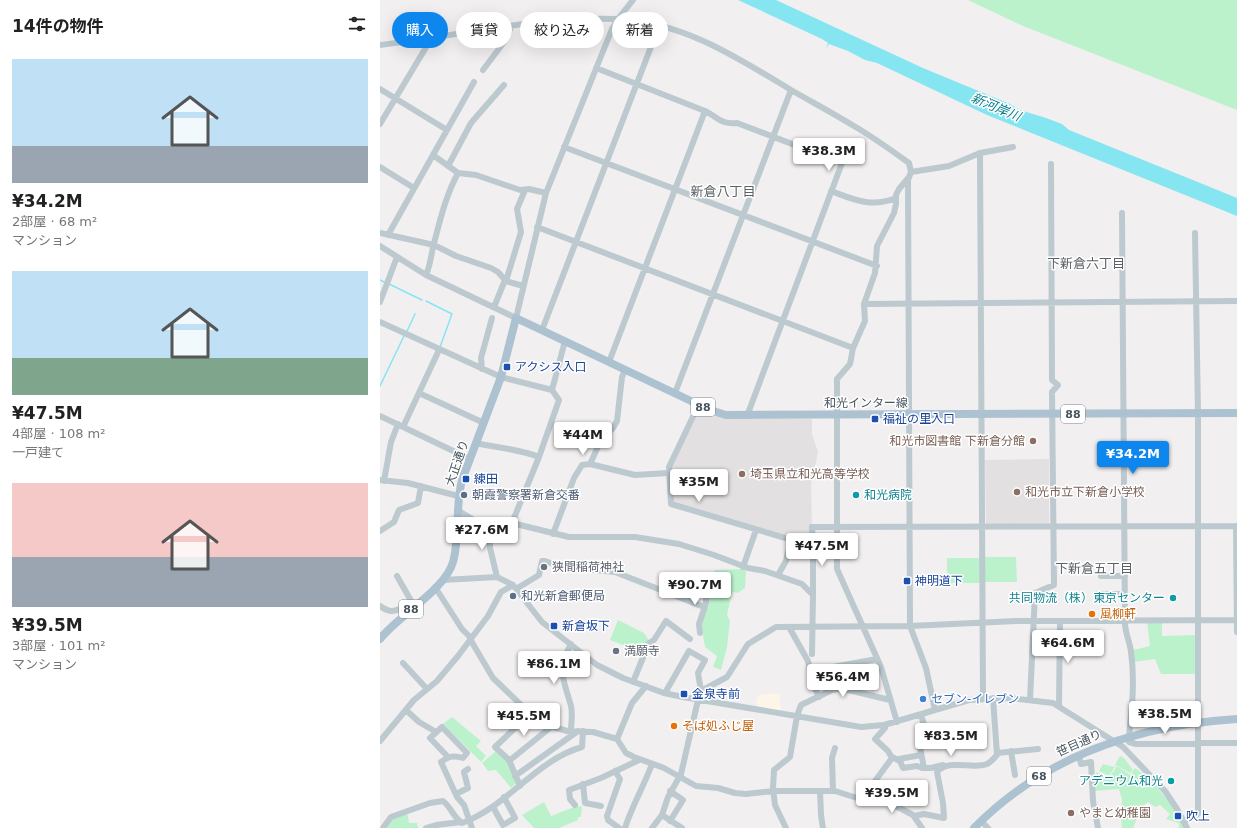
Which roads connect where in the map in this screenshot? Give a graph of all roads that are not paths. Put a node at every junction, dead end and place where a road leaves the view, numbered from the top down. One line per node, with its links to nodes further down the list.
1 (633, 0): 2 (street)
2 (624, 12)
3 (612, 19): 4 (street)
4 (512, 26)
5 (668, 29): 18 (street)
6 (612, 32): 12 (street)
7 (392, 43): 8 (street)
8 (380, 45)
9 (426, 48): 19 (street)
10 (500, 48): 13 (street)
11 (651, 48): 16 (street)
12 (596, 68): 16 (street); 24 (street)
13 (483, 70)
14 (474, 82): 22 (street)
15 (504, 85): 30 (street)
16 (637, 85): 20 (street); 28 (street)
17 (380, 89): 19 (street)
18 (791, 90): 23 (street); 33 (street)
19 (396, 98): 21 (street); 22 (street)
20 (705, 111): 23 (street); 35 (street)
21 (380, 124)
22 (447, 130): 27 (street)
23 (774, 136): 37 (street); 41 (street)
24 (564, 147): 28 (street); 38 (street)
25 (1013, 147): 26 (street)
26 (980, 154): 33 (street); 62 (street)
27 (433, 155): 30 (street); 34 (street)
28 (607, 163): 35 (street); 46 (street)
29 (1051, 164): 59 (street)
30 (448, 166): 32 (street)
31 (380, 168): 34 (street)
32 (458, 173): 36 (street); 48 (street)
33 (910, 174): 39 (street); 64 (street)
34 (414, 188): 45 (street)
35 (675, 189): 41 (street); 52 (street)
36 (525, 190): 38 (street); 54 (street)
37 (831, 191): 39 (street); 47 (street)
38 (546, 193): 42 (street)
39 (896, 198): 51 (street)
40 (1122, 213): 60 (street)
41 (743, 216): 47 (street); 56 (street)
42 (537, 227): 46 (street); 55 (street)
43 (1195, 233): 61 (street)
44 (380, 234): 45 (street)
45 (388, 235): 48 (street)
46 (577, 242): 52 (street); 70 (street)
47 (812, 242): 51 (street); 68 (street)
48 (434, 245): 53 (street); 54 (street)
49 (380, 246): 50 (street)
50 (397, 257): 53 (street); 58 (street)
51 (877, 266): 63 (street)
52 (645, 268): 56 (street); 74 (street)
53 (426, 275): 65 (street)
54 (506, 280): 55 (street); 65 (street)
55 (523, 286): 67 (street)
56 (713, 295): 68 (street); 80 (street)
57 (1237, 301): 61 (street)
58 (380, 302)
59 (1052, 302): 60 (street); 62 (street); 83 (street)
60 (1124, 302): 61 (street); 84 (street)
61 (1197, 302): 85 (street)
62 (980, 303): 64 (street); 87 (street)
63 (864, 304): 64 (street); 72 (street)
64 (909, 304): 86 (street)
65 (494, 307): 67 (street)
66 (492, 318): 75 (street)
67 (516, 318): 70 (main road, 和光インター線 / 88); 77 (main road, 大正通り / 88)
68 (782, 321): 72 (street); 89 (street)
69 (380, 322): 73 (street)
70 (542, 330): 71 (main road, 和光インター線 / 88)
71 (565, 341): 74 (main road, 和光インター線 / 88); 78 (street)
72 (853, 348): 90 (street)
73 (439, 350): 75 (street); 79 (street)
74 (609, 362): 76 (main road, 和光インター線 / 88)
75 (482, 369): 77 (street)
76 (625, 370): 80 (main road, 和光インター線 / 88); 96 (street)
77 (501, 377): 78 (street); 91 (main road, 大正通り / 88)
78 (552, 390): 94 (street)
79 (419, 393): 91 (street); 92 (street)
80 (675, 393): 81 (main road, 和光インター線 / 88)
81 (699, 404): 89 (main road, 和光インター線 / 88); 97 (street)
82 (1237, 413): 85 (main road, 和光インター線 / 88)
83 (1052, 414): 84 (main road, 和光インター線 / 88); 87 (main road, 和光インター線 / 88); 108 (street)
84 (1124, 414): 85 (main road, 和光インター線 / 88); 104 (street)
85 (1198, 414): 105 (street)
86 (909, 415): 87 (main road, 和光インター線 / 88); 90 (main road, 和光インター線 / 88); 110 (street)
87 (981, 415): 107 (street)
88 (380, 416): 92 (street)
89 (746, 416): 90 (main road, 和光インター線 / 88)
90 (837, 416): 109 (street)
91 (484, 423): 93 (main road, 大正通り / 88)
92 (400, 426): 95 (street); 98 (street)
93 (476, 443): 94 (street); 95 (main road, 大正通り / 88)
94 (539, 457): 103 (street)
95 (470, 459): 100 (main road, 大正通り / 88)
96 (590, 464): 97 (street); 113 (street)
97 (669, 473): 111 (street)
98 (382, 480): 99 (street)
99 (421, 486): 100 (street); 112 (street)
100 (458, 496): 101 (main road, 大正通り / 88)
101 (457, 510): 102 (street); 123 (main road, 大正通り / 88)
102 (490, 522): 103 (street); 121 (street)
103 (512, 523): 113 (street)
104 (1125, 526): 105 (street); 108 (street); 120 (street)
105 (1198, 526): 106 (street); 135 (street)
106 (1236, 526): 136 (street)
107 (983, 527): 108 (street); 110 (street); 139 (street)
108 (1052, 527): 137 (street)
109 (838, 528): 110 (street); 115 (street); 141 (street)
110 (910, 528): 142 (street)
111 (756, 530): 114 (street); 116 (street)
112 (380, 531)
113 (553, 534): 116 (street)
114 (791, 540): 115 (street); 117 (street)
115 (812, 545): 128 (street)
116 (744, 567): 117 (street)
117 (778, 575): 128 (street)
118 (397, 576): 130 (street)
119 (1101, 576): 120 (street)
120 (1124, 576): 127 (street)
121 (497, 577): 123 (street); 125 (street)
122 (706, 578): 131 (street)
123 (444, 580): 124 (main road, 大正通り / 88)
124 (435, 587): 130 (main road, 大正通り / 88); 146 (street)
125 (515, 587): 131 (street); 146 (street); 149 (street)
126 (1096, 594): 127 (street)
127 (1124, 594): 134 (street)
128 (813, 595): 140 (street)
129 (380, 606): 132 (street)
130 (413, 607): 132 (street); 147 (main road, 大正通り / 88)
131 (704, 607): 145 (street)
132 (386, 611): 133 (street)
133 (380, 614)
134 (1125, 620): 135 (street); 138 (street); 181 (street)
135 (1199, 620): 136 (street); 174 (street)
136 (1237, 620): 144 (street)
137 (1034, 621): 138 (street); 139 (street); 164 (street)
138 (1060, 621): 165 (street)
139 (983, 623): 142 (street); 161 (street)
140 (812, 626): 141 (street); 143 (street); 150 (street)
141 (861, 626): 142 (street); 151 (street)
142 (910, 626): 167 (street)
143 (789, 627): 157 (street); 159 (street)
144 (1237, 632)
145 (700, 633)
146 (471, 638): 155 (street); 168 (street)
147 (380, 639)
148 (690, 639): 153 (street)
149 (571, 644): 153 (street); 177 (street)
150 (812, 654)
151 (877, 659): 156 (street); 163 (street)
152 (403, 664): 155 (street)
153 (634, 682): 154 (street)
154 (646, 686): 158 (street); 180 (street)
155 (427, 689): 166 (street)
156 (837, 689): 159 (street); 163 (street)
157 (701, 691): 158 (street); 162 (street)
158 (665, 693): 162 (street)
159 (819, 697): 170 (street)
160 (993, 698): 161 (street); 164 (street); 190 (street)
161 (983, 699): 167 (street)
162 (697, 700): 170 (street); 204 (street)
163 (890, 700): 172 (street)
164 (1030, 700): 165 (street)
165 (1059, 706): 184 (street)
166 (406, 710): 179 (street); 182 (street)
167 (936, 710): 169 (street)
168 (530, 714): 176 (street); 196 (street)
169 (921, 714): 172 (street); 178 (street)
170 (797, 716): 173 (street); 208 (street)
171 (1237, 720): 174 (main road, 笹目通り / 68)
172 (897, 722): 173 (street)
173 (884, 725): 193 (street)
174 (1199, 725): 175 (main road, 笹目通り / 68); 181 (main road, 笹目通り / 68); 185 (street)
175 (1237, 725)
176 (551, 727): 177 (street); 196 (street)
177 (577, 731): 180 (street); 203 (street); 206 (street)
178 (926, 731)
179 (436, 732): 192 (street); 192 (street)
180 (616, 739): 194 (street)
181 (1129, 739): 184 (main road, 笹目通り / 68); 185 (street)
182 (380, 741)
183 (919, 742): 191 (street)
184 (1116, 743): 195 (main road, 笹目通り / 68); 221 (street); 234 (main road, 笹目通り / 68)
185 (1198, 744): 186 (street); 221 (street)
186 (1237, 744)
187 (835, 748): 210 (street)
188 (1038, 749): 189 (street)
189 (1011, 751): 190 (street); 202 (street)
190 (997, 753): 198 (street)
191 (921, 755): 193 (street); 199 (street)
192 (448, 757): 212 (street)
193 (895, 758): 199 (street); 211 (street)
194 (639, 760): 197 (street); 201 (street)
195 (1080, 760): 224 (main road, 笹目通り / 68); 235 (street)
196 (509, 761): 203 (street)
197 (652, 764): 204 (street); 229 (street)
198 (964, 765): 199 (street); 218 (street)
199 (924, 768)
200 (468, 769): 212 (street)
201 (615, 771): 205 (street); 228 (street)
202 (1015, 775)
203 (515, 776): 206 (street)
204 (680, 776): 207 (street); 208 (street)
205 (583, 784): 214 (street); 215 (street)
206 (520, 786): 213 (street)
207 (670, 791): 217 (street); 220 (street)
208 (773, 791): 209 (street); 231 (street)
209 (820, 791): 210 (street); 232 (street)
210 (833, 791): 211 (street)
211 (868, 792): 218 (street)
212 (456, 794): 219 (street)
213 (504, 798): 216 (street); 216 (street)
214 (575, 805)
215 (601, 806)
216 (492, 807): 219 (street)
217 (662, 815): 220 (street); 223 (street)
218 (914, 816): 233 (street)
219 (470, 819): 222 (street); 227 (street)
220 (670, 820): 230 (street)
221 (1184, 821): 236 (street)
222 (461, 822): 225 (street); 226 (street)
223 (655, 827)
224 (985, 827)
225 (382, 828)
226 (426, 828)
227 (472, 828)
228 (619, 828)
229 (625, 828)
230 (682, 828)
231 (786, 828)
232 (823, 828)
233 (922, 828)
234 (974, 828)
235 (1098, 828)
236 (1187, 828)

